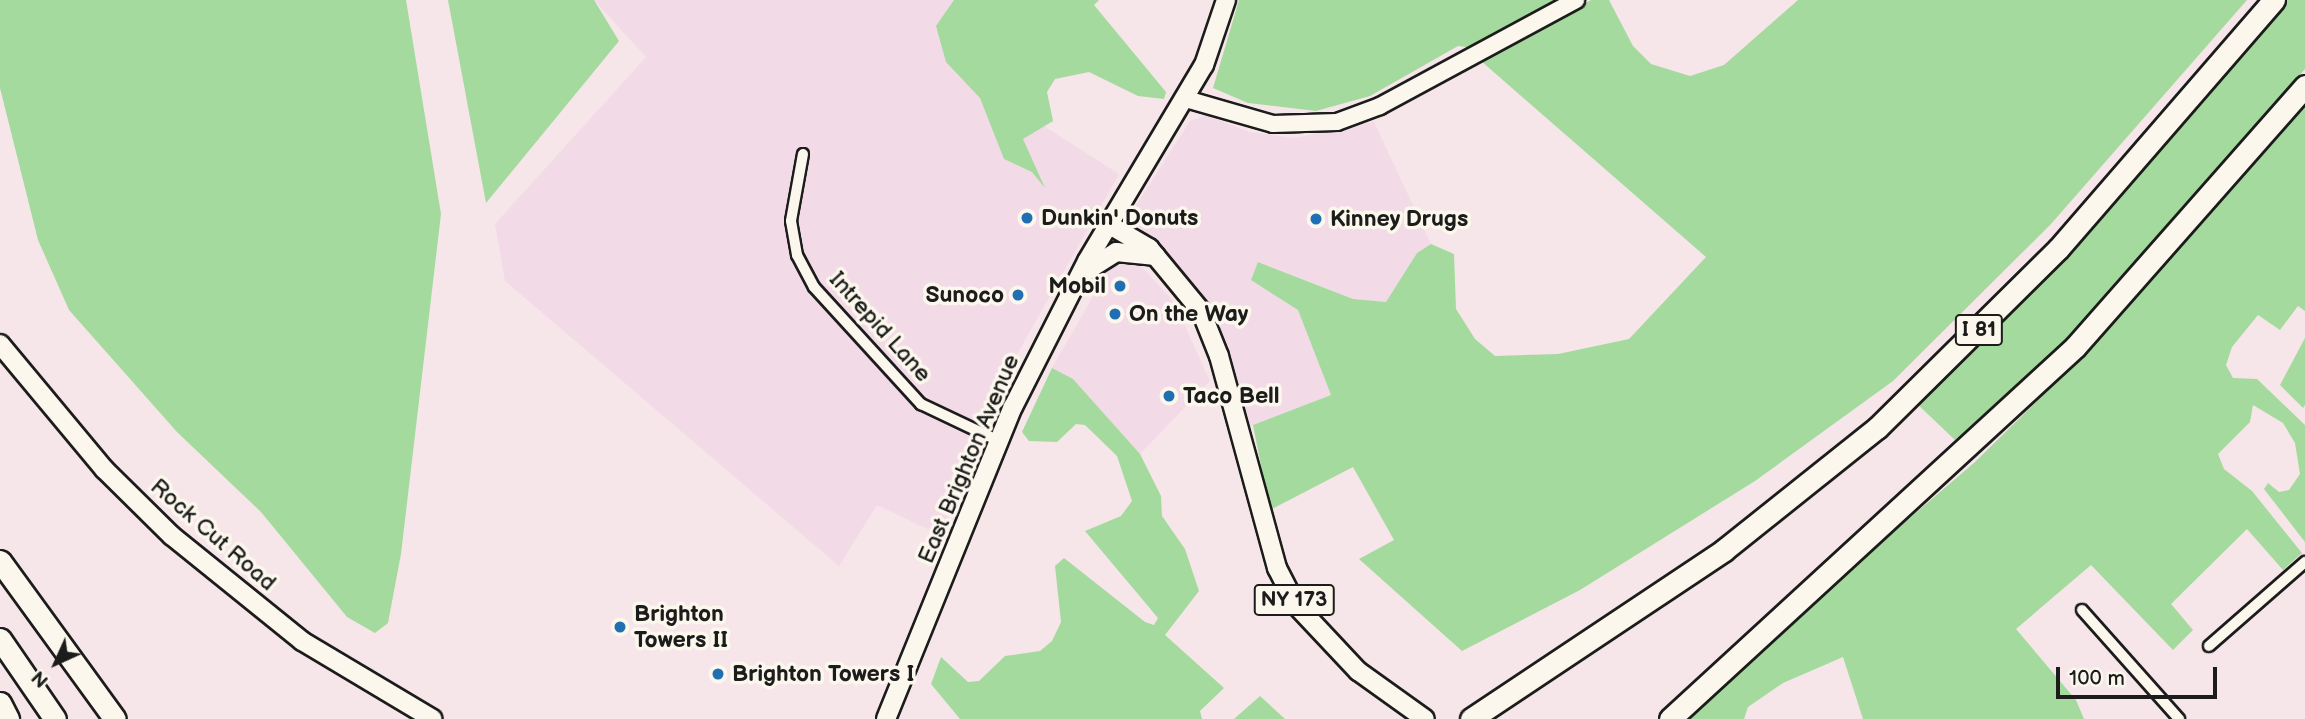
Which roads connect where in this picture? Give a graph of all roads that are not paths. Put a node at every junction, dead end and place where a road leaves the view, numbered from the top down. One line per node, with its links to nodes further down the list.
1 (1226, 0): 5 (main road, East Brighton Avenue)
2 (1576, 0): 5 (street)
3 (2274, 0): 24 (highway, I 81)
4 (2305, 86): 25 (highway)
5 (1186, 99): 7 (main road, East Brighton Avenue)
6 (803, 154): 11 (street, Intrepid Lane)
7 (1108, 224): 8 (main road, NY 173); 9 (main road, East Brighton Avenue)
8 (1157, 257): 9 (main road); 23 (main road, NY 173)
9 (1078, 278): 11 (main road, East Brighton Avenue)
10 (0, 344): 21 (main road, Rock Cut Road)
11 (999, 441): 22 (main road, East Brighton Avenue)
12 (0, 561): 20 (highway)
13 (2305, 562): 16 (street)
14 (2082, 610): 26 (street)
15 (0, 639): 19 (highway)
16 (2209, 646)
17 (0, 703): 18 (highway)
18 (8, 719)
19 (55, 719)
20 (115, 719)
21 (433, 719)
22 (886, 719)
23 (1425, 719)
24 (1471, 719)
25 (1670, 719)
26 (2179, 719)

